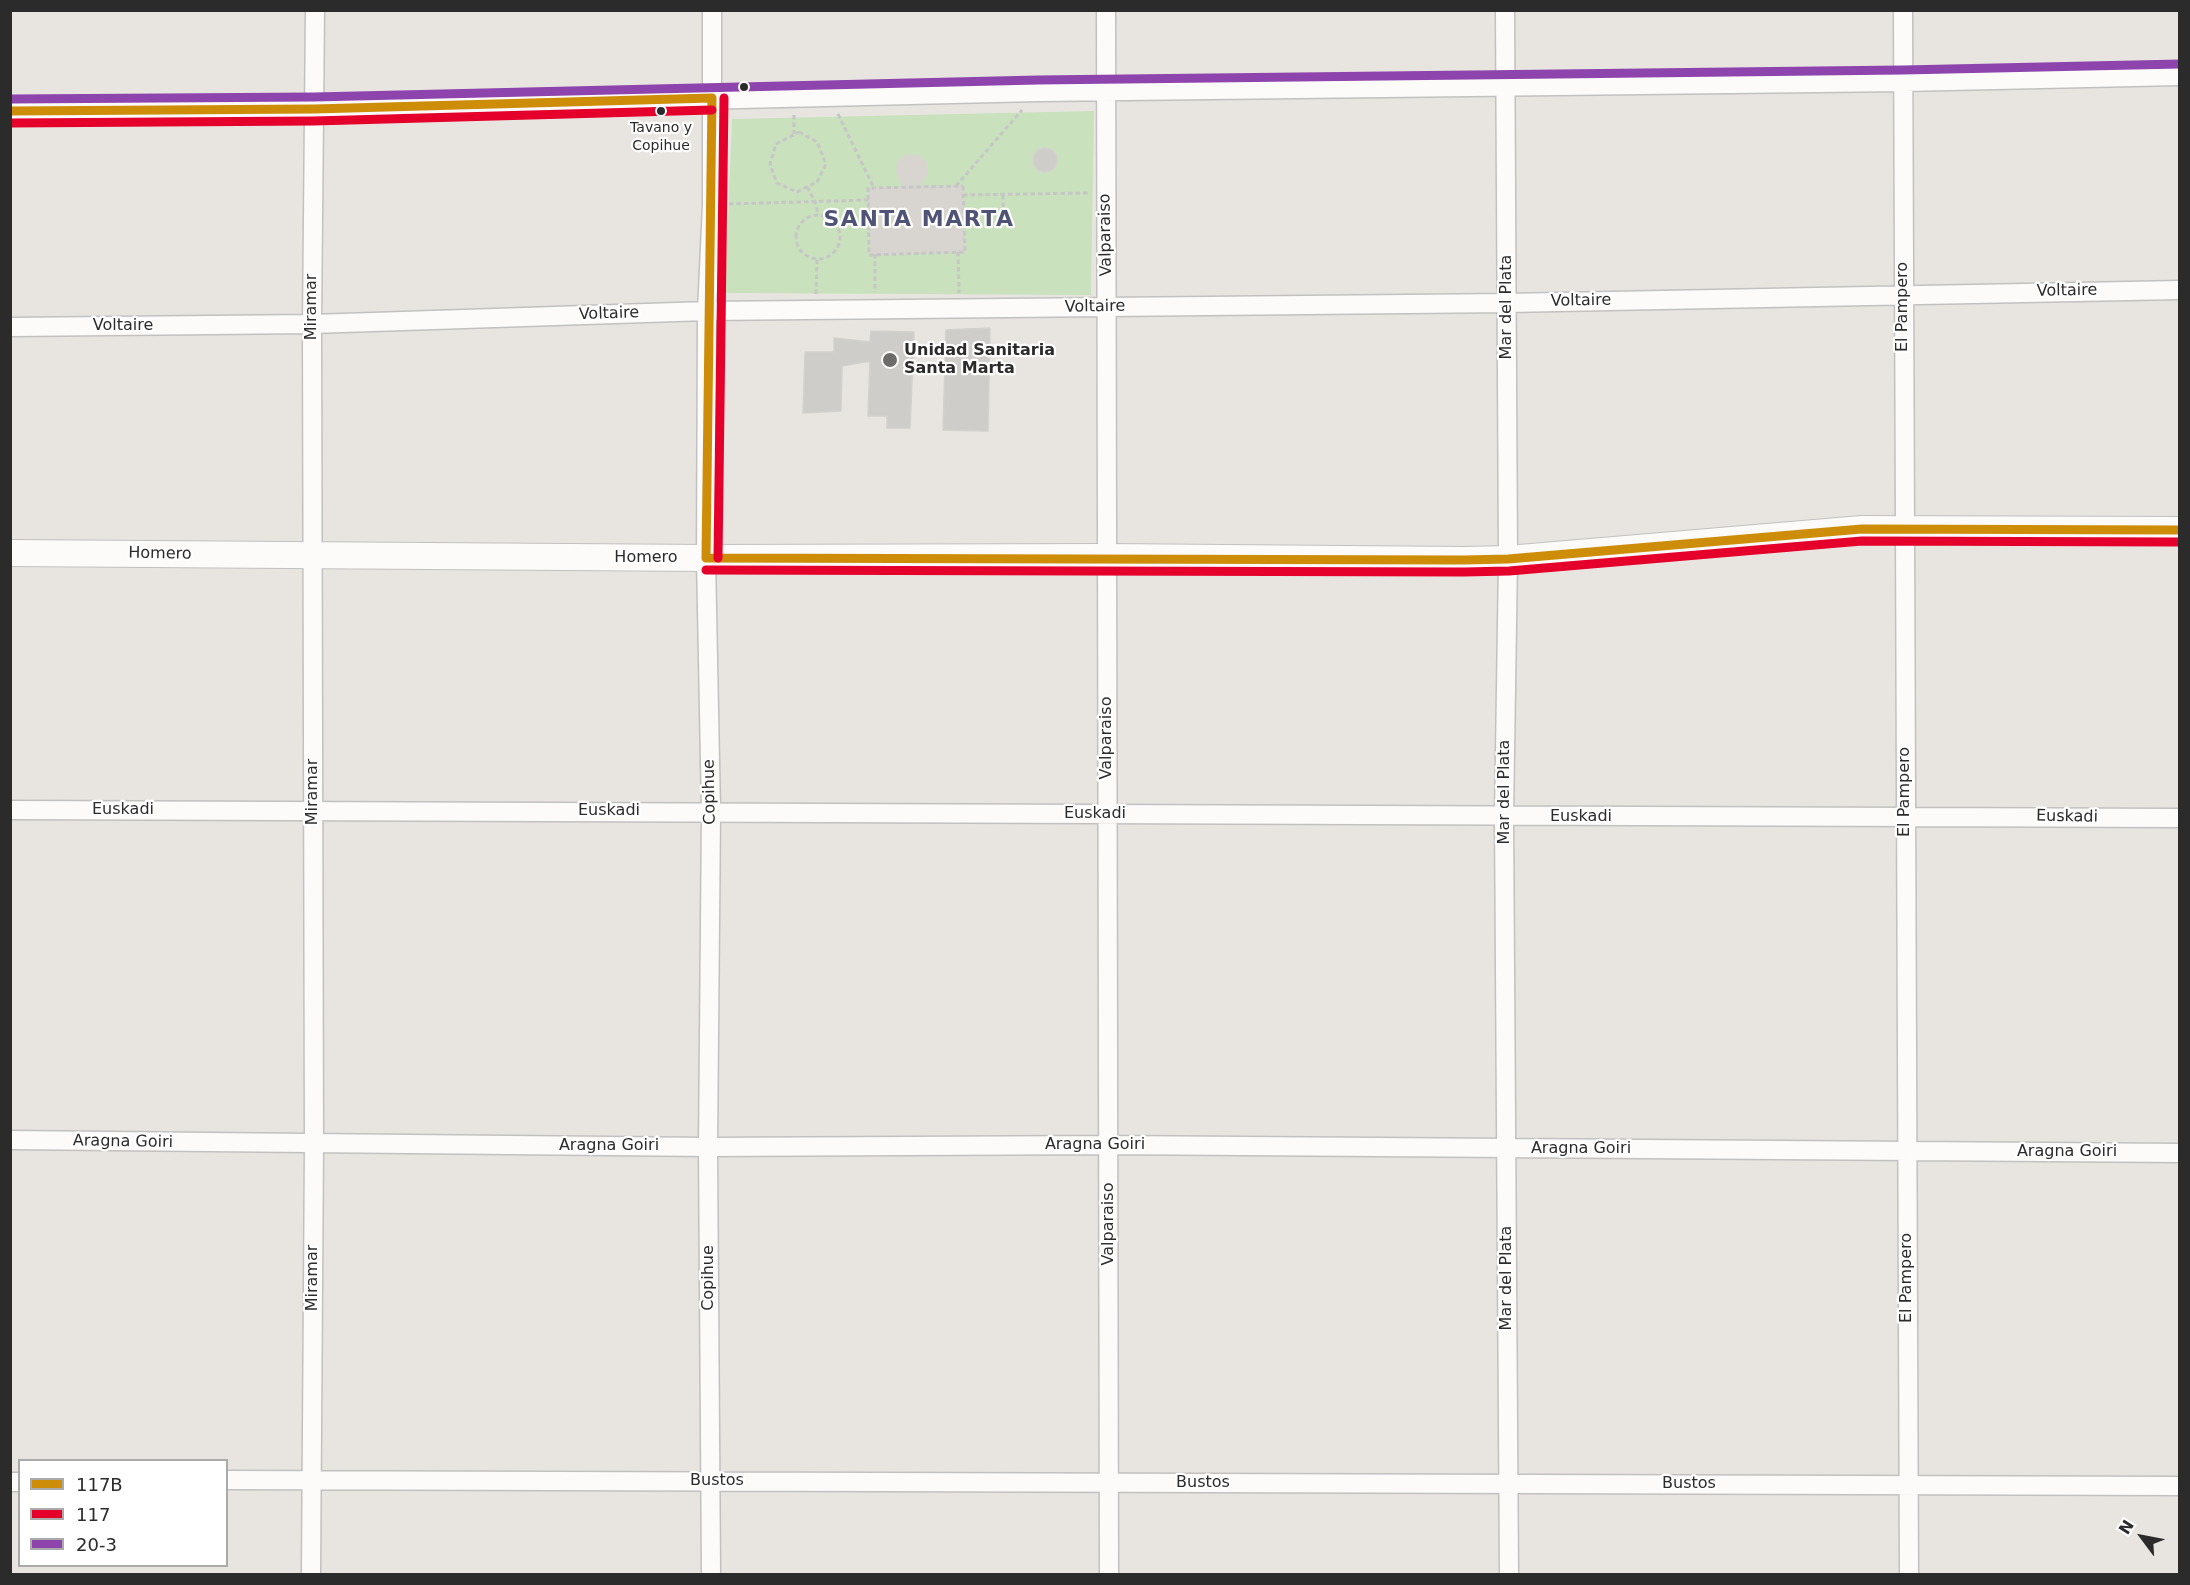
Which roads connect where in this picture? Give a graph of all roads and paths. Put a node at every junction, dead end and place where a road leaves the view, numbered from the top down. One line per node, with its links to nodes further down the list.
1 (315, 10): 13 (street, Miramar)
2 (712, 10): 12 (street, Copihue)
3 (1106, 10): 10 (street, Valparaiso)
4 (1505, 10): 8 (street, Mar del Plata)
5 (1903, 10): 7 (street, El Pampero)
6 (2180, 76): 7 (street)
7 (1903, 82): 8 (street); 30 (street, El Pampero)
8 (1505, 87): 10 (street); 31 (street, Mar del Plata)
9 (1038, 92): 10 (street); 11 (street); 15 (path)
10 (1106, 93): 18 (street, Valparaiso)
11 (829, 96): 12 (street); 17 (path)
12 (712, 98): 13 (street); 23 (street, Copihue)
13 (314, 109): 14 (street); 37 (street, Miramar)
14 (10, 111)
15 (956, 186): 17 (path); 19 (path)
16 (807, 187): 16 (path); 22 (path)
17 (874, 188): 21 (path)
18 (1105, 193): 20 (path); 32 (street, Valparaiso)
19 (963, 195): 20 (path); 26 (path)
20 (1003, 195): 25 (path)
21 (868, 200): 22 (path); 27 (path)
22 (815, 201): 23 (path); 24 (path)
23 (712, 205): 36 (street, Copihue)
24 (818, 215): 28 (path); 28 (path)
25 (1003, 218)
26 (958, 252): 27 (path); 35 (path)
27 (875, 254): 34 (path)
28 (817, 260): 33 (path)
29 (2180, 290): 30 (street, Voltaire)
30 (1902, 293): 31 (street, Voltaire); 39 (street, El Pampero)
31 (1507, 303): 32 (street, Voltaire); 45 (street, Mar del Plata)
32 (1107, 307): 35 (street, Voltaire); 43 (street, Valparaiso)
33 (816, 310): 34 (street, Voltaire); 36 (street, Voltaire)
34 (876, 310): 35 (street, Voltaire)
35 (960, 310)
36 (707, 311): 37 (street, Voltaire); 44 (street, Copihue)
37 (312, 324): 38 (street, Voltaire); 42 (street, Miramar)
38 (10, 327)
39 (1906, 529): 40 (main road, Homero); 45 (main road, Homero); 50 (street, El Pampero)
40 (2180, 530)
41 (10, 553): 42 (main road, Homero)
42 (313, 555): 44 (main road, Homero); 47 (street, Miramar)
43 (1107, 556): 44 (main road, Homero); 45 (main road, Homero); 49 (street, Valparaiso)
44 (706, 558): 48 (street, Copihue)
45 (1508, 558): 51 (street, Mar del Plata)
46 (10, 810): 47 (street, Euskadi)
47 (314, 810): 48 (street, Euskadi); 54 (street, Miramar)
48 (711, 812): 49 (street, Euskadi); 56 (street, Copihue)
49 (1107, 814): 51 (street, Euskadi); 55 (street, Valparaiso)
50 (1905, 816): 51 (street, Euskadi); 52 (street, Euskadi); 58 (street, El Pampero)
51 (1504, 817): 57 (street, Mar del Plata)
52 (2180, 818)
53 (10, 1140): 54 (street, Aragna Goiri)
54 (314, 1144): 56 (street, Aragna Goiri); 61 (street, Miramar)
55 (1109, 1145): 56 (street, Aragna Goiri); 57 (street, Aragna Goiri); 63 (street, Valparaiso)
56 (708, 1147): 62 (street, Copihue)
57 (1506, 1149): 58 (street, Aragna Goiri); 64 (street, Mar del Plata)
58 (1906, 1150): 59 (street, Aragna Goiri); 65 (street, El Pampero)
59 (2180, 1153)
60 (228, 1480): 61 (street, Bustos)
61 (312, 1480): 62 (street, Bustos); 67 (street, Miramar)
62 (710, 1481): 63 (street, Bustos); 68 (street, Copihue)
63 (1108, 1483): 64 (street, Bustos); 69 (street, Valparaiso)
64 (1509, 1484): 65 (street, Bustos); 70 (street, Mar del Plata)
65 (1908, 1485): 66 (street, Bustos); 71 (street, El Pampero)
66 (2180, 1486)
67 (311, 1575)
68 (711, 1575)
69 (1109, 1575)
70 (1509, 1575)
71 (1909, 1575)

